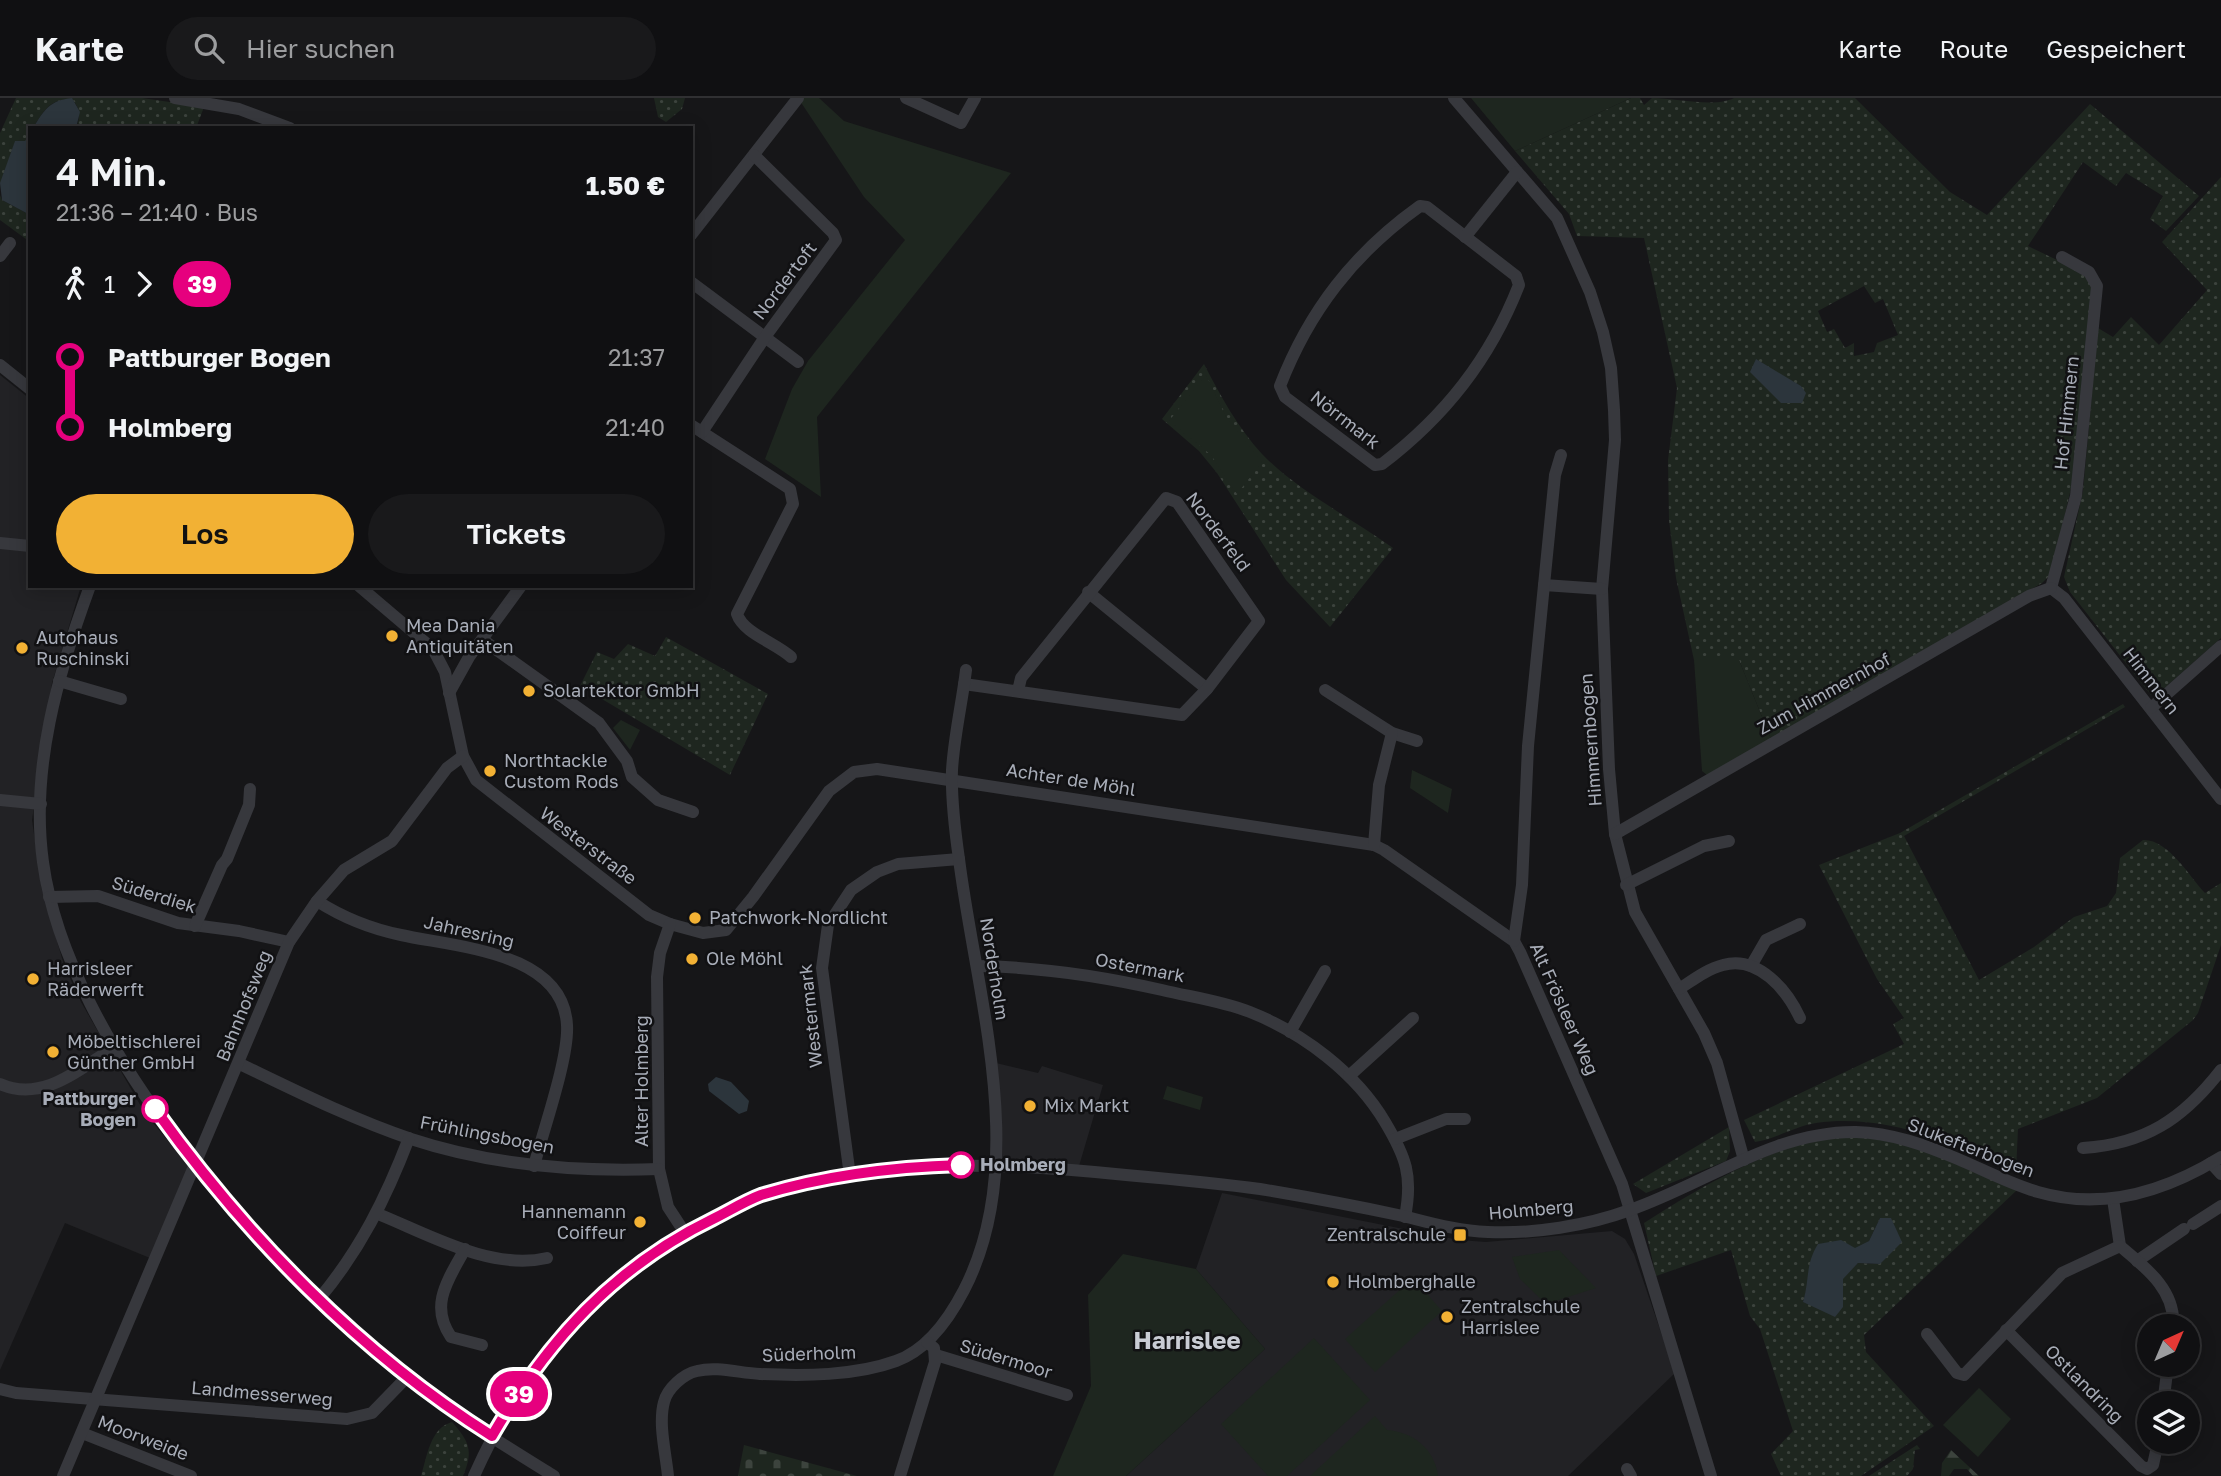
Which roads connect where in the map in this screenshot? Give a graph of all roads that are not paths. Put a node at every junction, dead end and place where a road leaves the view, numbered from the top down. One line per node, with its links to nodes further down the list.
1 (175, 98): 6 (street)
2 (798, 98): 7 (street)
3 (906, 98): 4 (street)
4 (975, 98)
5 (1454, 98): 8 (street)
6 (285, 126)
7 (754, 155): 9 (street); 15 (street, Nordertoft)
8 (1517, 172): 10 (street); 28 (street, Himmernbogen)
9 (693, 232)
10 (1465, 236): 10 (street, Nörrmark)
11 (9, 243): 12 (street)
12 (0, 256)
13 (2062, 257): 27 (street, Hof Himmern)
14 (693, 283): 15 (street)
15 (765, 337): 16 (street); 19 (street)
16 (798, 362)
17 (0, 365): 18 (street)
18 (28, 387)
19 (697, 428): 33 (street)
20 (1561, 455): 23 (street, Alt Frösleer Weg)
21 (0, 542): 22 (street)
22 (28, 546)
23 (1544, 585): 28 (street); 62 (street, Alt Frösleer Weg)
24 (89, 588): 35 (street)
25 (361, 588): 32 (street, Westerstraße)
26 (520, 588): 30 (street)
27 (2051, 588): 42 (street, Himmern); 52 (street, Zum Himmernhof)
28 (1602, 589): 52 (street, Himmernbogen)
29 (1088, 592): 37 (street); 37 (street, Norderfeld); 39 (street, Norderfeld)
30 (480, 644): 32 (street); 40 (street); 51 (street)
31 (2221, 646): 42 (street)
32 (433, 649): 40 (street, Westerstraße)
33 (791, 657)
34 (966, 670): 36 (street)
35 (59, 681): 41 (street); 50 (street)
36 (964, 684): 39 (street, Norderfeld); 46 (street)
37 (1207, 690): 39 (street, Norderfeld)
38 (1325, 690): 43 (street)
39 (1018, 691)
40 (449, 693): 45 (street, Westerstraße)
41 (121, 699)
42 (2151, 708): 48 (street, Himmern)
43 (1392, 733): 44 (street); 54 (street)
44 (1416, 741)
45 (463, 756): 58 (street, Bahnhofsweg); 59 (street, Westerstraße)
46 (953, 780): 54 (street, Achter de Möhl); 55 (street, Norderholm); 59 (street, Achter de Möhl)
47 (250, 789): 61 (street)
48 (2221, 799)
49 (0, 800): 50 (street)
50 (41, 804): 57 (street)
51 (693, 812)
52 (1615, 834): 56 (street, Himmernbogen)
53 (1729, 841): 56 (street)
54 (1374, 845): 62 (street, Achter de Möhl)
55 (958, 859): 64 (street, Norderholm); 87 (street, Westermark)
56 (1626, 885): 67 (street, Himmernbogen)
57 (49, 898): 61 (street, Süderdiek); 71 (street)
58 (317, 901): 63 (street, Bahnhofsweg); 84 (street, Jahresring)
59 (670, 924): 85 (street, Alter Holmberg)
60 (1800, 924): 65 (street)
61 (195, 926): 63 (street, Süderdiek)
62 (1514, 941): 90 (street, Alt Frösleer Weg)
63 (289, 942): 72 (street, Bahnhofsweg)
64 (977, 966): 70 (street, Ostermark); 83 (street, Norderholm)
65 (1751, 966): 67 (street); 69 (street)
66 (1325, 971): 70 (street)
67 (1679, 989): 80 (street, Himmernbogen)
68 (1413, 1018): 74 (street)
69 (1800, 1018)
70 (1290, 1032): 74 (street, Ostermark)
71 (115, 1046): 75 (street); 82 (street)
72 (240, 1063): 77 (street, Frühlingsbogen); 82 (street, Bahnhofsweg)
73 (2221, 1070): 79 (street)
74 (1349, 1076): 78 (street, Ostermark)
75 (0, 1084)
76 (1465, 1119): 78 (street)
77 (409, 1138): 84 (street, Frühlingsbogen); 91 (street)
78 (1395, 1139): 92 (street, Ostermark)
79 (2083, 1148)
80 (1744, 1160): 88 (street, Slukefterbogen); 90 (street, Slukefterbogen)
81 (2216, 1160): 86 (street); 88 (street, Slukefterbogen)
82 (196, 1162): 98 (street); 108 (street, Bahnhofsweg)
83 (996, 1163): 87 (street, Holmberg); 92 (street, Holmberg); 102 (street, Süderholm)
84 (534, 1166): 85 (street, Frühlingsbogen)
85 (659, 1169): 93 (street, Alter Holmberg)
86 (2221, 1174)
87 (850, 1176): 93 (street, Holmberg)
88 (2113, 1199): 94 (street)
89 (2221, 1206): 97 (street)
90 (1630, 1210): 92 (street, Holmberg); 119 (street, Alt Frösleer Weg)
91 (378, 1213): 95 (street); 98 (street)
92 (1405, 1217)
93 (685, 1233): 110 (street, Holmberg)
94 (2120, 1246): 97 (street); 100 (street)
95 (465, 1249): 96 (street); 103 (street)
96 (547, 1258)
97 (2137, 1261): 99 (street)
98 (318, 1299): 105 (street)
99 (2170, 1314)
100 (2006, 1330): 101 (street); 112 (street, Ostlandring)
101 (1927, 1334)
102 (927, 1342): 104 (street, Südermoor); 117 (street, Süderholm)
103 (482, 1345)
104 (936, 1355): 107 (street, Südermoor); 118 (street, Südermoor)
105 (407, 1377): 108 (street, Landmesserweg); 110 (street)
106 (0, 1389): 108 (street, Landmesserweg)
107 (1067, 1395)
108 (97, 1398): 109 (street, Bahnhofsweg)
109 (82, 1433): 113 (street, Bahnhofsweg); 114 (street, Moorweide)
110 (492, 1436): 115 (street, Holmberg); 116 (street)
111 (2155, 1454): 112 (street, Ostlandring)
112 (2149, 1472)
113 (63, 1476)
114 (191, 1476)
115 (474, 1476)
116 (554, 1476)
117 (668, 1476)
118 (900, 1476)
119 (1711, 1476)

